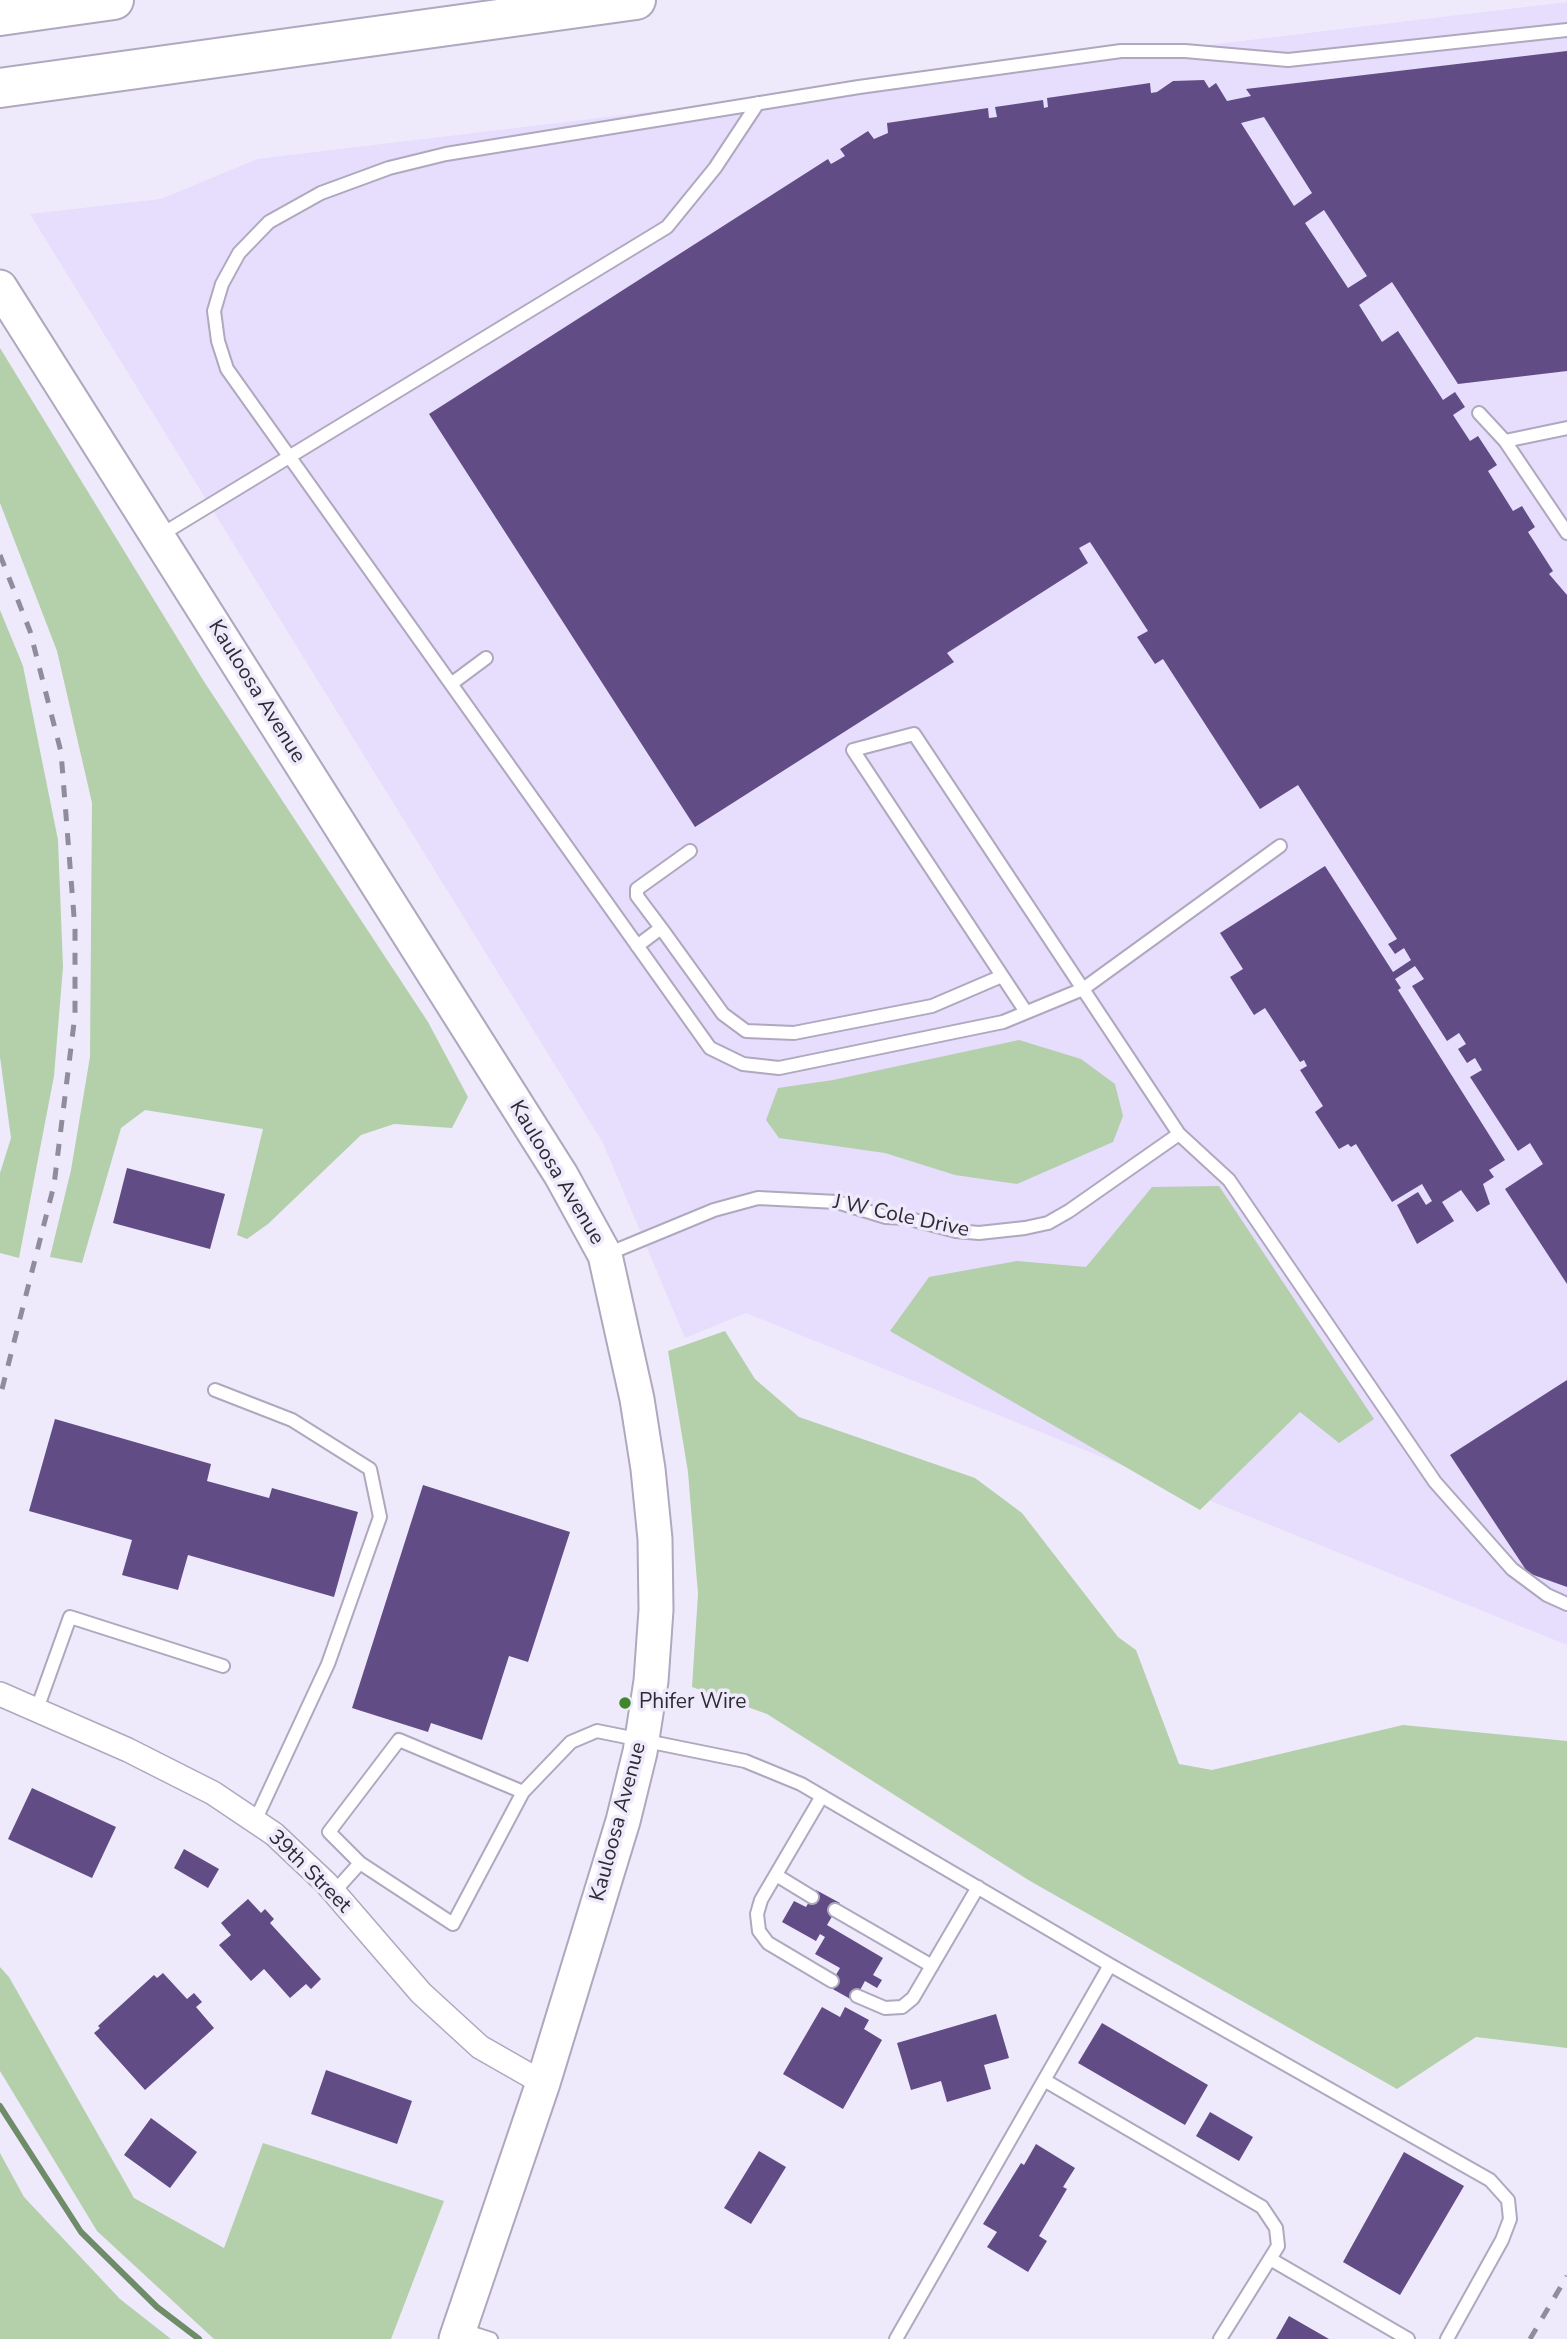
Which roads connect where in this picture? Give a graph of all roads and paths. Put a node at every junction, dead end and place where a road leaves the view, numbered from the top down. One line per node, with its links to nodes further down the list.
1 (114, 0): 3 (highway)
2 (636, 0): 5 (highway)
3 (0, 16)
4 (1567, 30): 6 (lane)
5 (0, 88)
6 (758, 103): 11 (lane); 11 (lane)
7 (0, 287): 13 (street, Kauloosa Avenue)
8 (1479, 413): 10 (lane)
9 (1567, 428): 10 (lane)
10 (1505, 441): 12 (lane)
11 (291, 458): 13 (lane); 15 (lane)
12 (1567, 533)
13 (158, 537): 24 (street, Kauloosa Avenue)
14 (486, 658): 15 (lane)
15 (451, 684): 19 (lane)
16 (1280, 846): 21 (lane)
17 (690, 851): 18 (lane)
18 (661, 928): 19 (lane); 20 (lane)
19 (637, 946): 22 (lane)
20 (1002, 976): 21 (lane); 22 (lane)
21 (1083, 989): 22 (lane); 23 (lane)
22 (1026, 1012)
23 (1179, 1134): 24 (lane, J W Cole Drive); 26 (lane)
24 (605, 1255): 30 (street, Kauloosa Avenue)
25 (215, 1390): 33 (lane)
26 (1567, 1604)
27 (223, 1666): 29 (lane)
28 (0, 1694): 29 (street, 39th Street)
29 (37, 1709): 33 (street, 39th Street)
30 (642, 1738): 31 (lane); 32 (lane); 45 (street, Kauloosa Avenue)
31 (523, 1792): 34 (lane); 34 (lane)
32 (822, 1796): 35 (lane); 36 (lane)
33 (255, 1821): 37 (street, 39th Street)
34 (360, 1863): 37 (lane)
35 (776, 1875): 38 (lane); 42 (lane)
36 (978, 1887): 40 (lane); 41 (lane)
37 (334, 1892): 45 (street, 39th Street)
38 (812, 1897)
39 (835, 1910): 41 (lane)
40 (1110, 1965): 44 (lane); 52 (lane)
41 (932, 1966): 43 (lane)
42 (832, 1981)
43 (857, 1996)
44 (1044, 2080): 46 (lane); 49 (lane)
45 (543, 2083): 47 (street, Kauloosa Avenue)
46 (1272, 2260): 50 (lane); 51 (lane)
47 (458, 2334): 48 (lane)
48 (491, 2339)
49 (896, 2339)
50 (1220, 2339)
51 (1408, 2339)
52 (1447, 2339)

